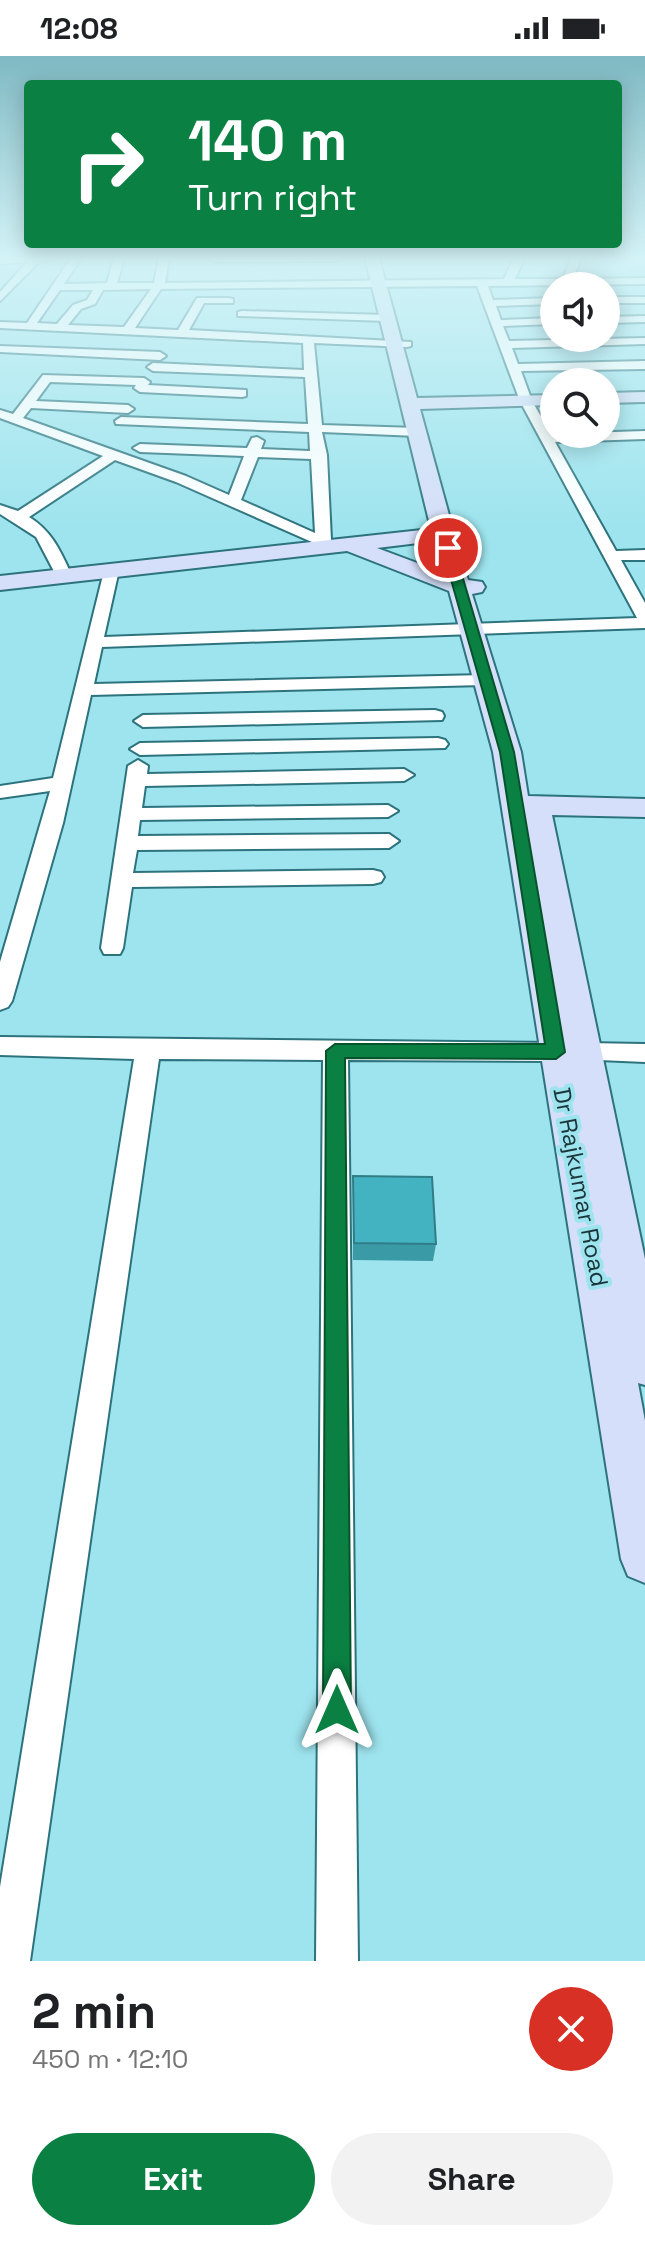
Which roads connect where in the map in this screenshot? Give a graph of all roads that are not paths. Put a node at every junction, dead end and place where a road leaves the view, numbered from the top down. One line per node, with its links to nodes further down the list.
1 (309, 346): 12 (street)
2 (167, 347): 8 (street)
3 (307, 347): 7 (street)
4 (398, 347): 22 (main road, Dr Rajkumar Road)
5 (506, 347): 10 (street)
6 (0, 348): 8 (street)
7 (293, 352)
8 (156, 362): 11 (street); 13 (street)
9 (645, 365): 10 (street)
10 (514, 368): 17 (street)
11 (252, 372): 12 (street); 20 (street)
12 (311, 374): 27 (street)
13 (142, 385): 18 (street); 19 (street); 28 (street)
14 (645, 397): 15 (main road)
15 (620, 398)
16 (540, 400): 17 (main road)
17 (526, 401): 22 (main road); 25 (street)
18 (27, 404): 23 (street); 28 (street)
19 (175, 407): 20 (street); 24 (street); 28 (street)
20 (234, 409): 24 (street); 26 (street)
21 (0, 414): 23 (street)
22 (417, 414): 27 (street); 43 (main road, Dr Rajkumar Road)
23 (15, 420): 28 (street)
24 (205, 425): 34 (street)
25 (540, 427)
26 (262, 428): 27 (street); 35 (street)
27 (314, 430): 36 (street)
28 (115, 435): 37 (street); 40 (street)
29 (640, 435): 30 (street); 33 (street)
30 (620, 436)
31 (140, 448): 34 (street)
32 (552, 448): 46 (street)
33 (645, 449)
34 (195, 451): 35 (street); 37 (street)
35 (253, 453): 36 (street); 38 (street)
36 (320, 455): 44 (street)
37 (181, 479): 38 (street)
38 (233, 502): 44 (street)
39 (0, 509): 40 (street)
40 (19, 517): 41 (street)
41 (34, 525): 42 (street); 48 (street)
42 (0, 530)
43 (454, 540): 44 (main road); 50 (main road, Dr Rajkumar Road)
44 (333, 543): 47 (main road); 50 (main road)
45 (645, 555): 46 (street)
46 (611, 556): 51 (street)
47 (111, 570): 48 (main road); 53 (street)
48 (64, 576): 49 (main road)
49 (0, 583)
50 (468, 587): 52 (main road, Dr Rajkumar Road)
51 (645, 620): 52 (street)
52 (480, 629): 53 (street); 54 (main road, Dr Rajkumar Road); 65 (main road, Dr Rajkumar Road)
53 (94, 642): 56 (street)
54 (484, 680): 55 (street); 65 (main road, Dr Rajkumar Road)
55 (148, 688): 56 (street); 58 (street)
56 (83, 690): 63 (street)
57 (435, 716): 58 (street)
58 (143, 721): 60 (street)
59 (438, 744): 60 (street)
60 (140, 749): 62 (street)
61 (404, 775): 62 (street)
62 (136, 780): 68 (street)
63 (62, 783): 64 (street); 74 (street)
64 (0, 792)
65 (528, 806): 66 (main road); 78 (main road, Dr Rajkumar Road)
66 (645, 808)
67 (388, 811): 68 (street)
68 (130, 814): 70 (street)
69 (389, 841): 70 (street)
70 (126, 843): 72 (street)
71 (373, 877): 72 (street)
72 (121, 880): 73 (street)
73 (112, 948)
74 (0, 1001)
75 (0, 1046): 76 (street)
76 (148, 1050): 77 (street); 82 (street)
77 (335, 1051): 78 (street); 84 (street)
78 (570, 1052): 79 (street); 80 (main road, Dr Rajkumar Road); 81 (main road, Dr Rajkumar Road)
79 (645, 1053)
80 (645, 1365)
81 (645, 1559)
82 (8, 1908): 83 (street)
83 (9, 1961)
84 (337, 1961)

